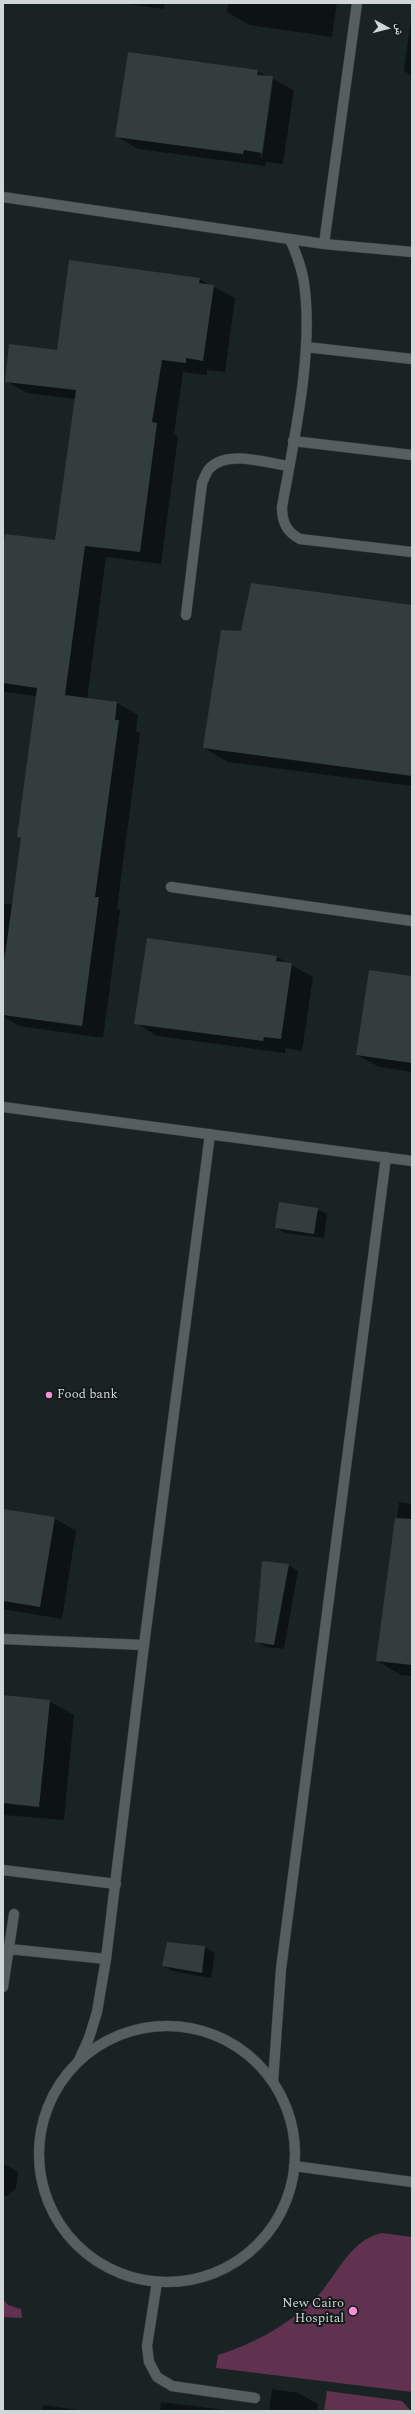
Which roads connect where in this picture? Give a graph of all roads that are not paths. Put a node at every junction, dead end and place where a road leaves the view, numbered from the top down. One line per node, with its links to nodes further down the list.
1 (357, 3): 4 (street)
2 (3, 197): 3 (street)
3 (290, 239): 4 (street); 6 (street)
4 (324, 244): 5 (street)
5 (412, 252)
6 (306, 347): 7 (street); 8 (street)
7 (412, 359)
8 (293, 441): 9 (street); 10 (street)
9 (412, 455)
10 (289, 466): 11 (street); 12 (street)
11 (412, 552)
12 (186, 615)
13 (171, 887): 14 (street)
14 (412, 921)
15 (3, 1107): 16 (street)
16 (210, 1134): 17 (street); 20 (street)
17 (386, 1157): 18 (street); 28 (street)
18 (412, 1160)
19 (3, 1639): 20 (street)
20 (144, 1646): 22 (street)
21 (3, 1870): 22 (street)
22 (116, 1884): 25 (street)
23 (14, 1914): 24 (street)
24 (9, 1949): 25 (street); 26 (street)
25 (106, 1959): 27 (street)
26 (3, 1987)
27 (79, 2060): 28 (street); 31 (street)
28 (273, 2082): 29 (street)
29 (294, 2166): 30 (street); 31 (street)
30 (412, 2182)
31 (157, 2282): 32 (street)
32 (255, 2398)

